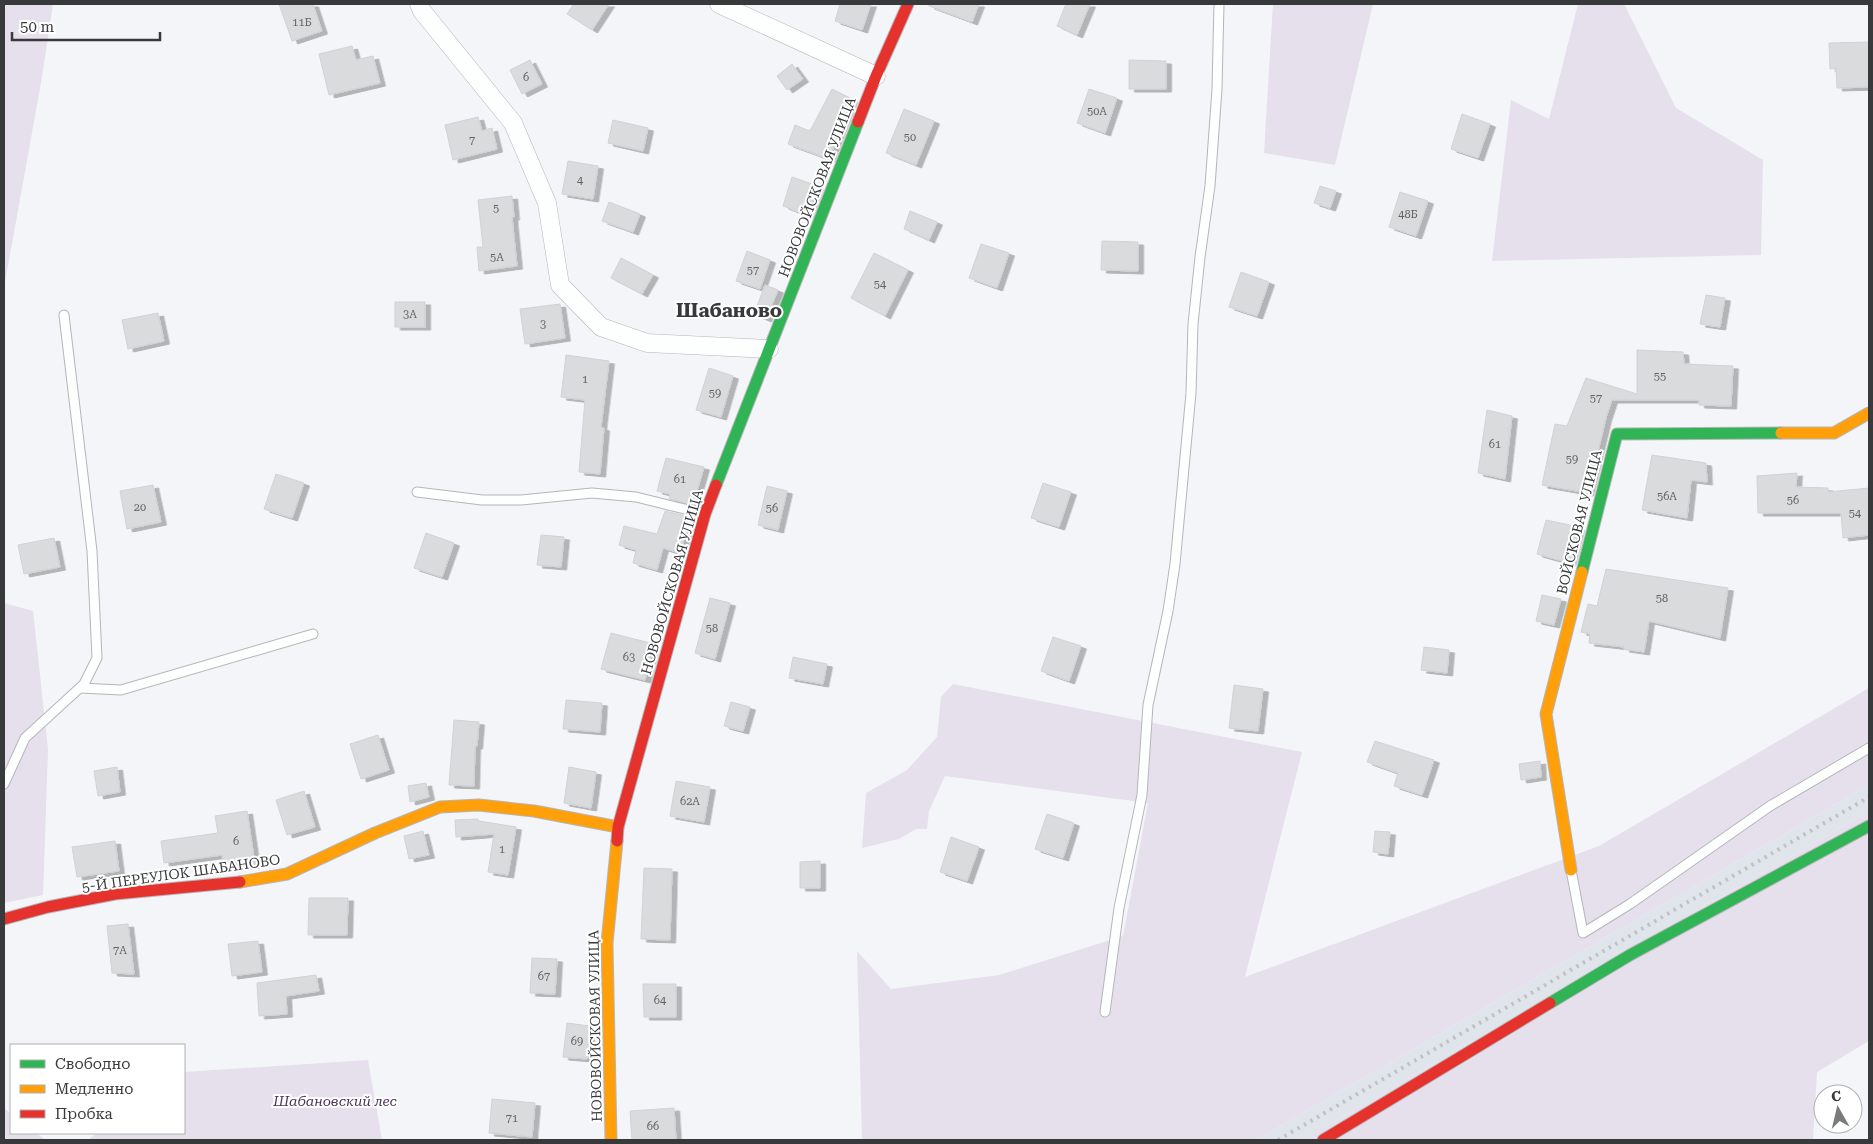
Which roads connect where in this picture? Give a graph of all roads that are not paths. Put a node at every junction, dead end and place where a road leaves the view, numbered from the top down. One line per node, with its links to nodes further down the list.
1 (419, 4): 7 (street)
2 (719, 4): 5 (street)
3 (908, 4): 5 (street, НОВОВОЙСКОВАЯ УЛИЦА)
4 (1218, 4): 19 (lane)
5 (876, 76): 7 (street, НОВОВОЙСКОВАЯ УЛИЦА)
6 (64, 315): 12 (lane)
7 (770, 349): 10 (street, НОВОВОЙСКОВАЯ УЛИЦА)
8 (1869, 413): 17 (street, ВОЙСКОВАЯ УЛИЦА)
9 (416, 492): 10 (lane)
10 (705, 514): 16 (street, НОВОВОЙСКОВАЯ УЛИЦА)
11 (313, 634): 12 (lane)
12 (80, 688): 14 (lane)
13 (1869, 748): 17 (lane)
14 (4, 784)
15 (1869, 826): 21 (street)
16 (618, 827): 18 (street, 5-Й ПЕРЕУЛОК ШАБАНОВО); 20 (street, НОВОВОЙСКОВАЯ УЛИЦА)
17 (1571, 870)
18 (4, 920)
19 (1105, 1012)
20 (611, 1140)
21 (1323, 1140)

